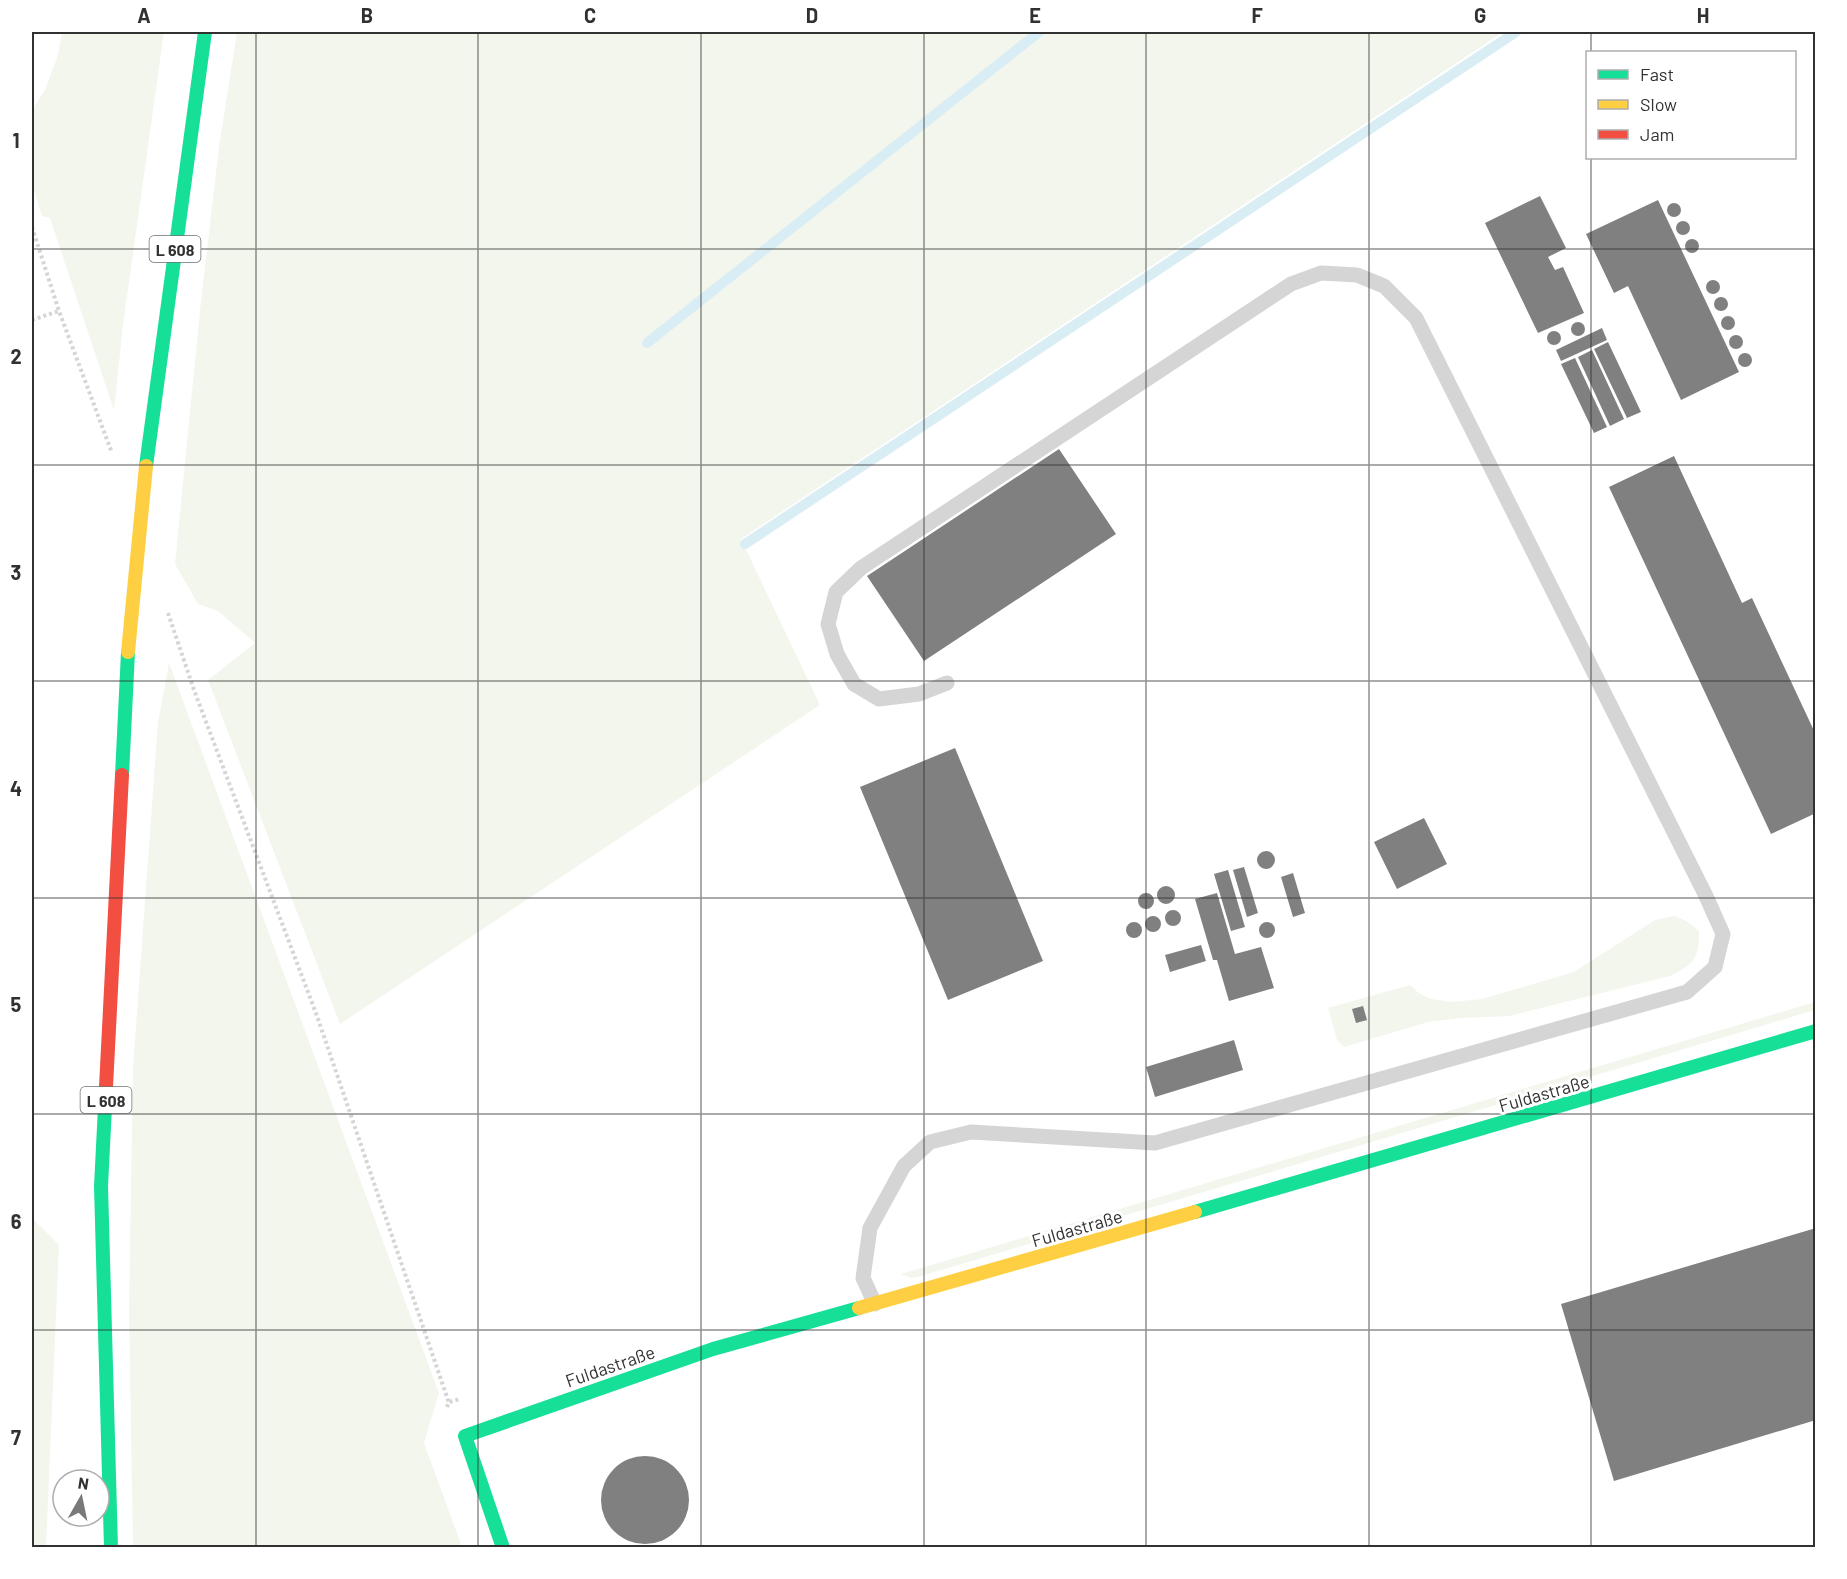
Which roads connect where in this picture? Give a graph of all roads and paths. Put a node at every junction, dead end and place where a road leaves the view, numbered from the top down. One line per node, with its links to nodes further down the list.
1 (205, 32): 11 (street, L 608, bridge)
2 (32, 227): 3 (path)
3 (59, 311): 4 (path); 5 (path)
4 (32, 320)
5 (116, 464)
6 (167, 610): 10 (path)
7 (947, 683): 9 (lane)
8 (1815, 1031): 9 (street, Fuldastraße)
9 (875, 1304): 10 (street, Fuldastraße)
10 (465, 1436): 12 (street)
11 (111, 1548)
12 (503, 1548)

